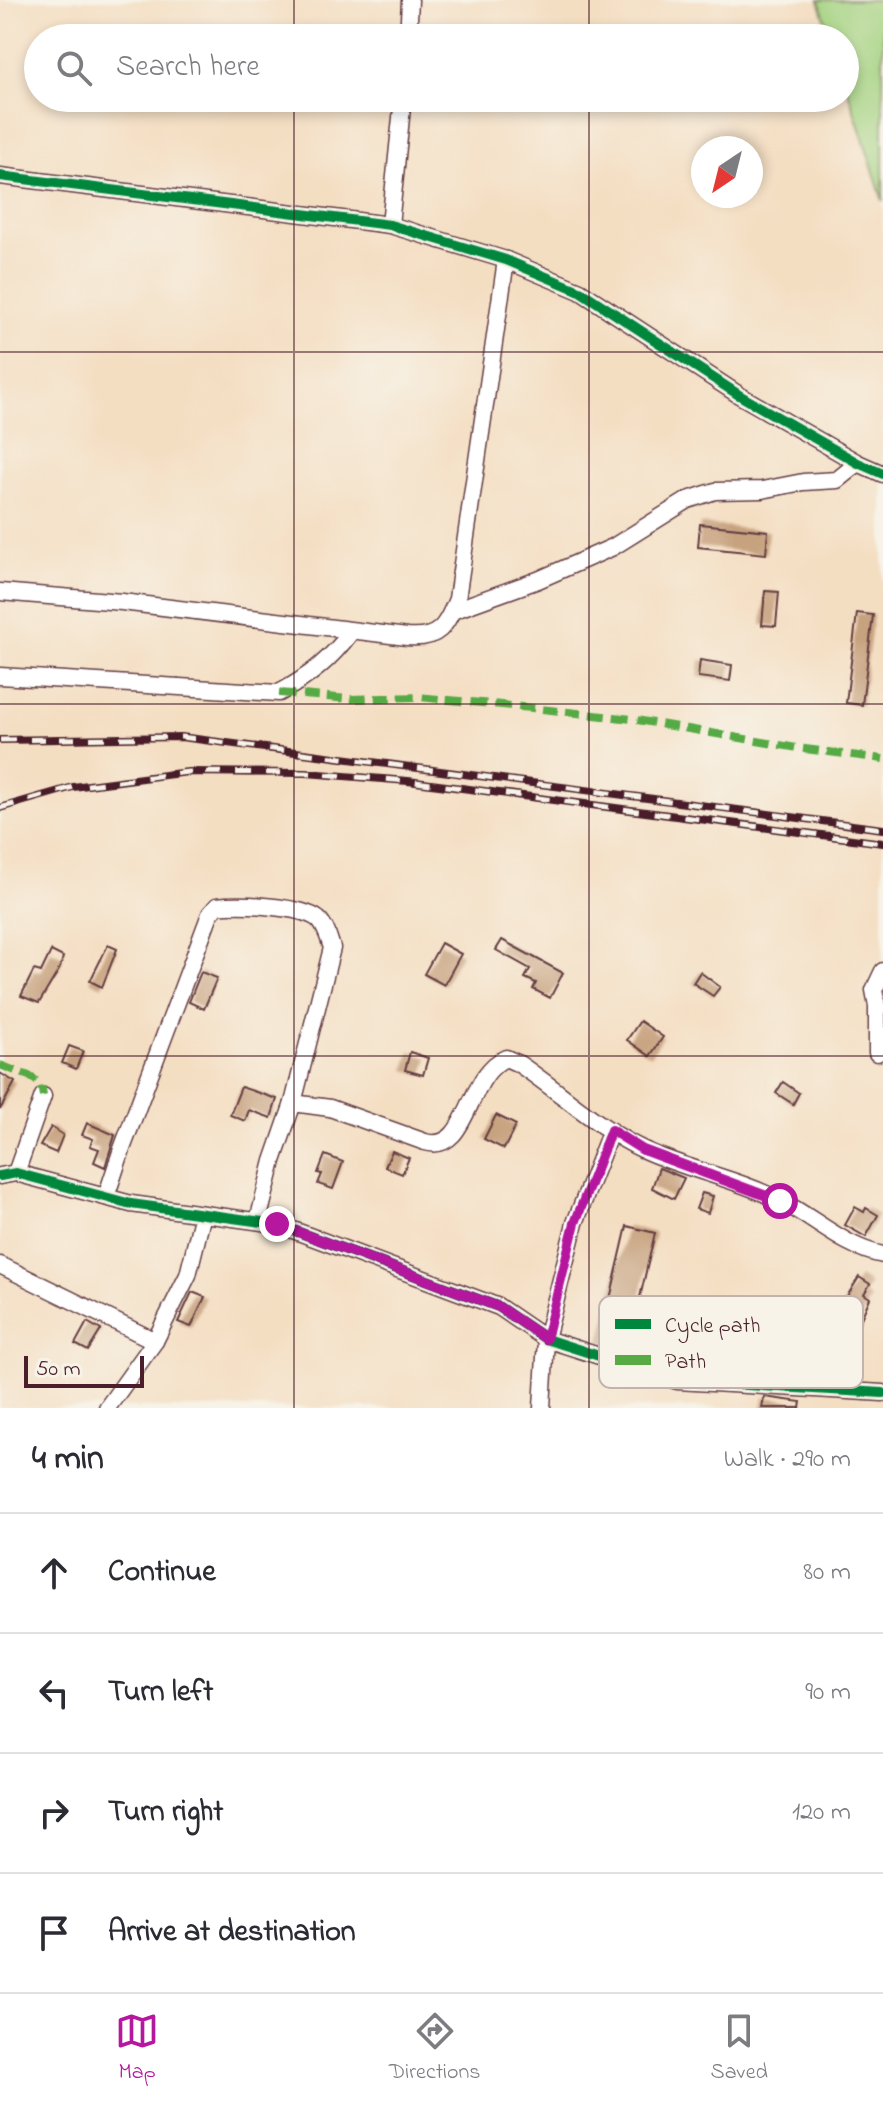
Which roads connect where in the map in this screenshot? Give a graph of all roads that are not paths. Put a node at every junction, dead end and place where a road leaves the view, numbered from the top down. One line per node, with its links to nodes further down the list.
1 (410, 0): 2 (street)
2 (409, 24)
3 (402, 112): 5 (street)
4 (0, 176): 5 (street)
5 (390, 225): 6 (street)
6 (506, 260): 7 (street); 10 (street)
7 (858, 463): 8 (street); 10 (street)
8 (883, 474)
9 (0, 592): 11 (street)
10 (452, 611): 11 (street)
11 (351, 632): 12 (street)
12 (0, 676)
13 (883, 971): 14 (street)
14 (877, 1053)
15 (43, 1096): 18 (street)
16 (293, 1103): 17 (street); 19 (street); 21 (street)
17 (611, 1130): 22 (street); 24 (street)
18 (8, 1174): 19 (street)
19 (106, 1197): 20 (street)
20 (203, 1214): 21 (street); 25 (street)
21 (258, 1221): 24 (street)
22 (883, 1255)
23 (0, 1265): 25 (street)
24 (546, 1339): 26 (street); 30 (street)
25 (155, 1341): 29 (street)
26 (599, 1356)
27 (753, 1388): 28 (street)
28 (872, 1399)
29 (107, 1408)
30 (542, 1408)

